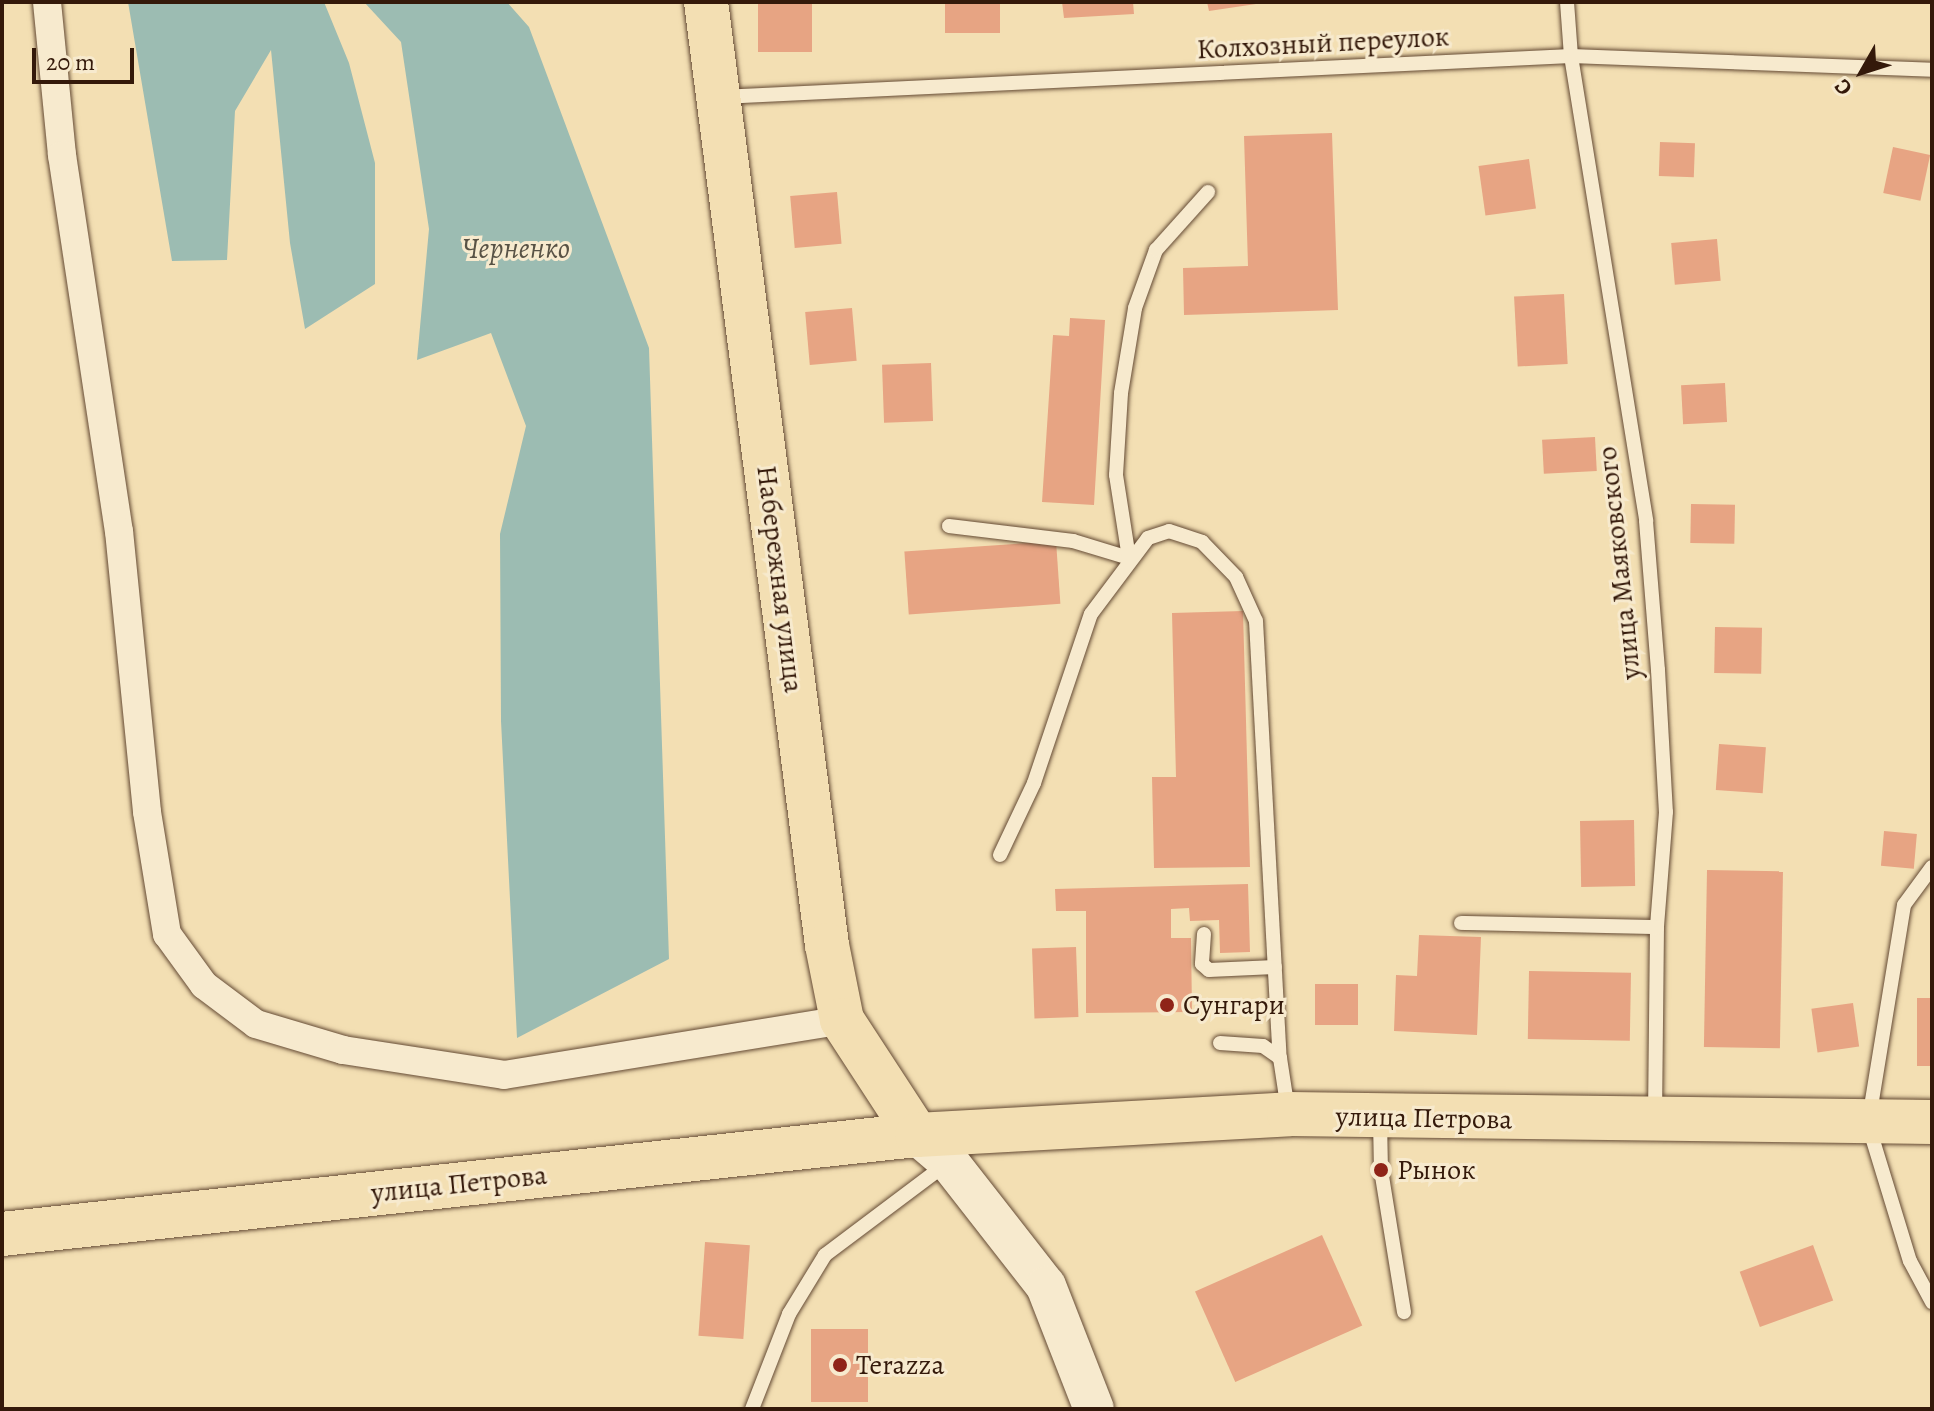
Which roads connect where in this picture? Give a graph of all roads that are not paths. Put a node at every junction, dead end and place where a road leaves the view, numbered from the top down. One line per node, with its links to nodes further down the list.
1 (47, 2): 16 (street)
2 (706, 2): 6 (main road, Набережная улица)
3 (1567, 2): 4 (lane, улица Маяковского)
4 (1571, 56): 5 (lane, Колхозный переулок); 6 (lane, Колхозный переулок); 13 (lane, улица Маяковского)
5 (1932, 70)
6 (717, 98): 16 (main road, Набережная улица)
7 (1208, 192): 9 (lane)
8 (949, 526): 9 (lane)
9 (1129, 558): 10 (lane); 15 (lane)
10 (1000, 855)
11 (1932, 867): 23 (lane)
12 (1461, 923): 13 (lane)
13 (1657, 927): 21 (lane, улица Маяковского)
14 (1204, 934): 15 (lane)
15 (1275, 967): 18 (lane)
16 (842, 1020): 24 (main road, Набережная улица)
17 (1220, 1043): 18 (lane)
18 (1280, 1058): 19 (lane)
19 (1289, 1114): 20 (main road, улица Петрова); 24 (main road, улица Петрова)
20 (1380, 1119): 21 (main road, улица Петрова); 27 (lane)
21 (1655, 1122): 23 (main road, улица Петрова)
22 (1932, 1122): 23 (main road, улица Петрова)
23 (1868, 1124): 26 (lane)
24 (933, 1148): 25 (main road, улица Петрова); 28 (lane); 29 (main road, Набережная улица)
25 (2, 1234)
26 (1932, 1302)
27 (1404, 1312)
28 (752, 1409)
29 (1094, 1409)

